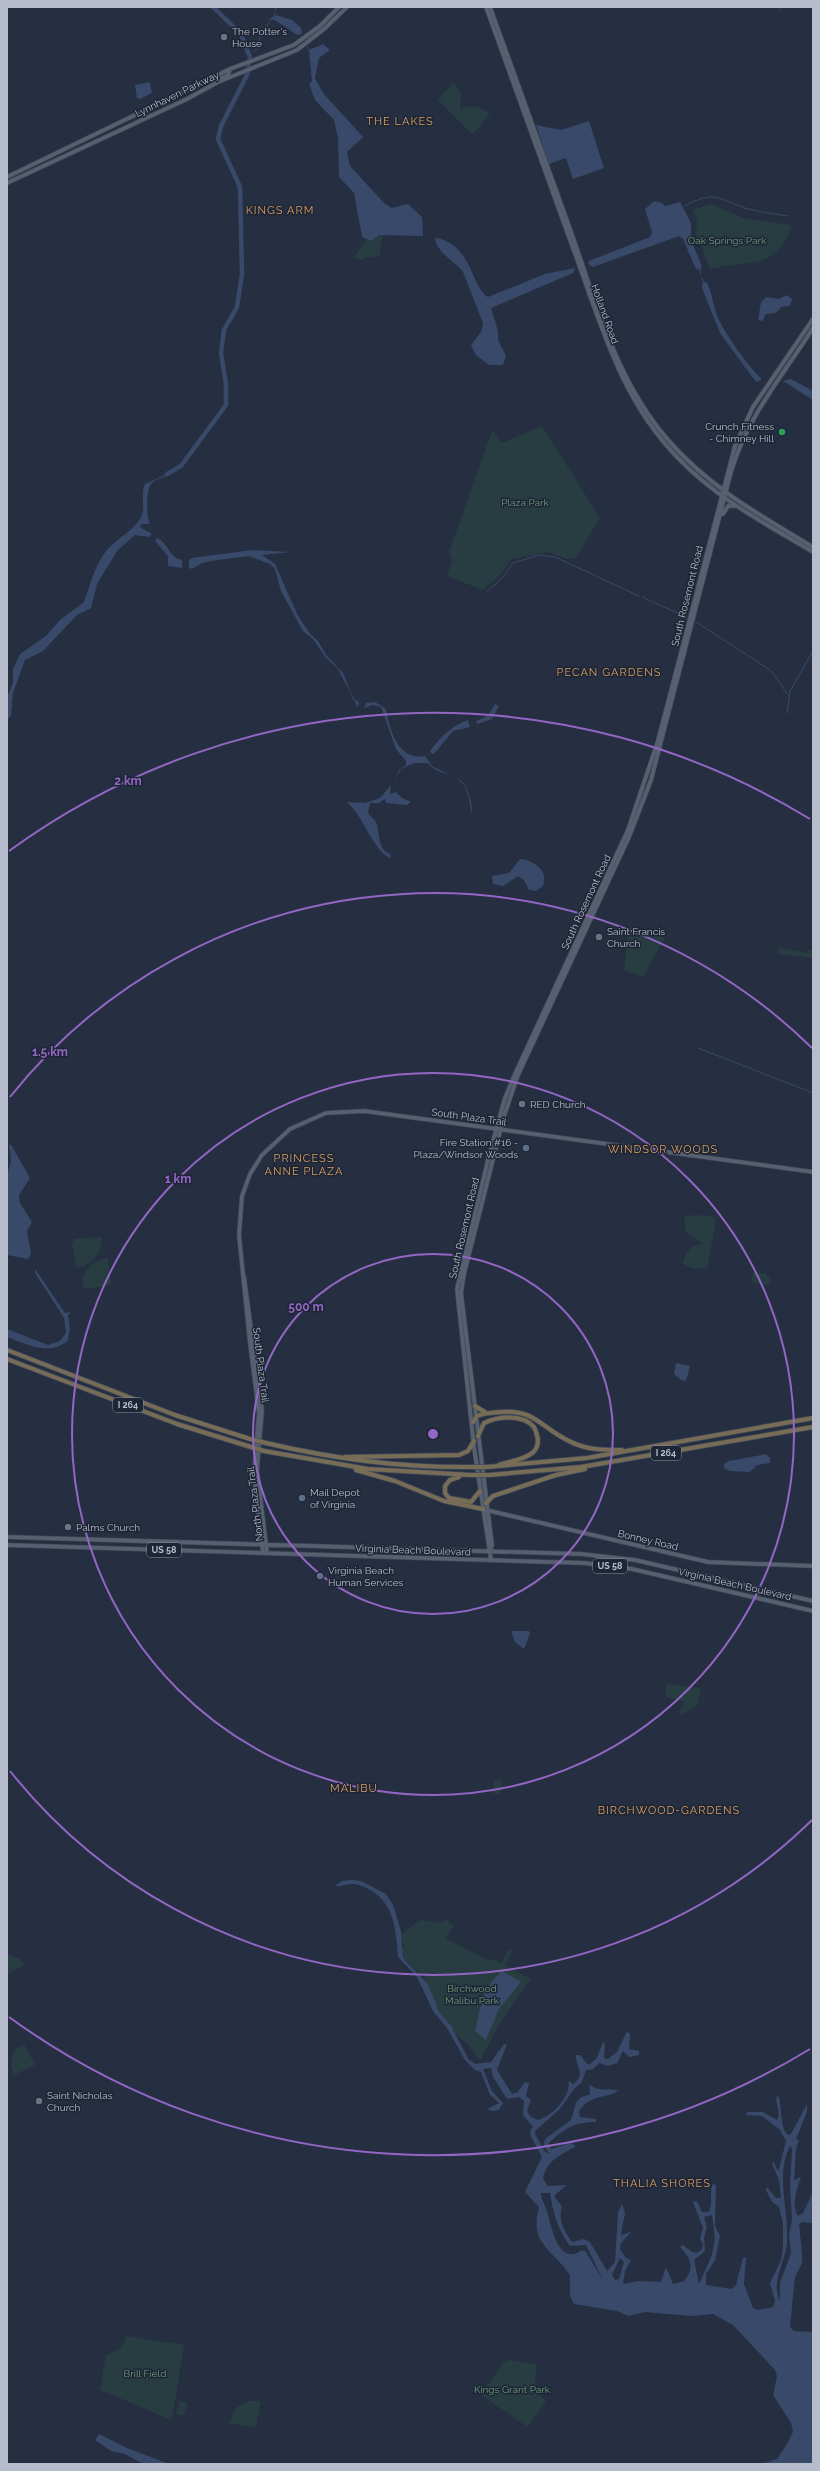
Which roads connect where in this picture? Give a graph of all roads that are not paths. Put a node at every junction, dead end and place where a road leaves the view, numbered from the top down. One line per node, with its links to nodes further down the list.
1 (339, 7): 5 (main road, Lynnhaven Parkway)
2 (347, 7): 6 (main road, Lynnhaven Parkway)
3 (486, 7): 14 (main road, Holland Road)
4 (490, 7): 12 (main road, Holland Road)
5 (230, 69): 6 (main road); 7 (main road, Lynnhaven Parkway)
6 (213, 85): 8 (main road, Lynnhaven Parkway)
7 (7, 177)
8 (7, 183)
9 (813, 319): 11 (main road, South Rosemont Road)
10 (813, 328): 13 (main road, South Rosemont Road)
11 (726, 477): 12 (main road); 13 (main road, South Rosemont Road)
12 (714, 484): 13 (main road, Holland Road)
13 (724, 492): 14 (main road, South Rosemont Road); 15 (main road, South Rosemont Road); 18 (main road, Holland Road)
14 (721, 495): 15 (main road, Holland Road); 20 (main road, South Rosemont Road)
15 (725, 498): 16 (main road, Holland Road); 17 (main road, South Rosemont Road)
16 (736, 506): 17 (main road); 19 (main road, Holland Road)
17 (717, 528): 20 (main road, South Rosemont Road)
18 (813, 547)
19 (813, 552)
20 (499, 1129): 21 (main road, South Plaza Trail); 22 (main road, South Rosemont Road); 30 (main road, South Rosemont Road); 35 (main road, South Plaza Trail)
21 (813, 1172)
22 (467, 1342): 23 (main road); 26 (main road, South Rosemont Road)
23 (472, 1346)
24 (7, 1350): 36 (highway, I 264, bridge)
25 (7, 1358): 38 (highway, I 264, bridge)
26 (475, 1406): 27 (highway); 28 (main road, South Rosemont Road)
27 (488, 1413): 28 (highway); 34 (highway)
28 (476, 1416): 30 (highway); 32 (main road, South Rosemont Road)
29 (813, 1418): 34 (highway, I 264)
30 (473, 1422): 33 (main road, South Rosemont Road)
31 (813, 1427): 37 (highway, I 264)
32 (478, 1436): 39 (highway); 42 (main road, South Rosemont Road)
33 (474, 1441): 36 (highway); 41 (main road, South Rosemont Road)
34 (635, 1450): 39 (highway, I 264)
35 (257, 1454): 46 (main road, North Plaza Trail)
36 (331, 1456): 39 (highway, I 264, bridge)
37 (611, 1462): 40 (highway, I 264, bridge); 42 (highway)
38 (335, 1465): 40 (highway, I 264); 43 (highway)
39 (496, 1467)
40 (471, 1475): 41 (highway)
41 (480, 1491): 43 (main road, South Rosemont Road)
42 (486, 1503): 43 (main road, South Rosemont Road)
43 (485, 1510): 47 (main road); 50 (main road, Bonney Road)
44 (7, 1537): 46 (main road, Virginia Beach Boulevard / US 58)
45 (7, 1545): 48 (main road, Virginia Beach Boulevard / US 58)
46 (266, 1545): 47 (main road, Virginia Beach Boulevard / US 58); 48 (main road, North Plaza Trail)
47 (490, 1551): 49 (main road); 51 (main road, Virginia Beach Boulevard / US 58)
48 (265, 1553): 49 (main road, Virginia Beach Boulevard / US 58)
49 (491, 1560): 52 (main road, Virginia Beach Boulevard / US 58)
50 (813, 1566)
51 (813, 1601)
52 (813, 1610)

